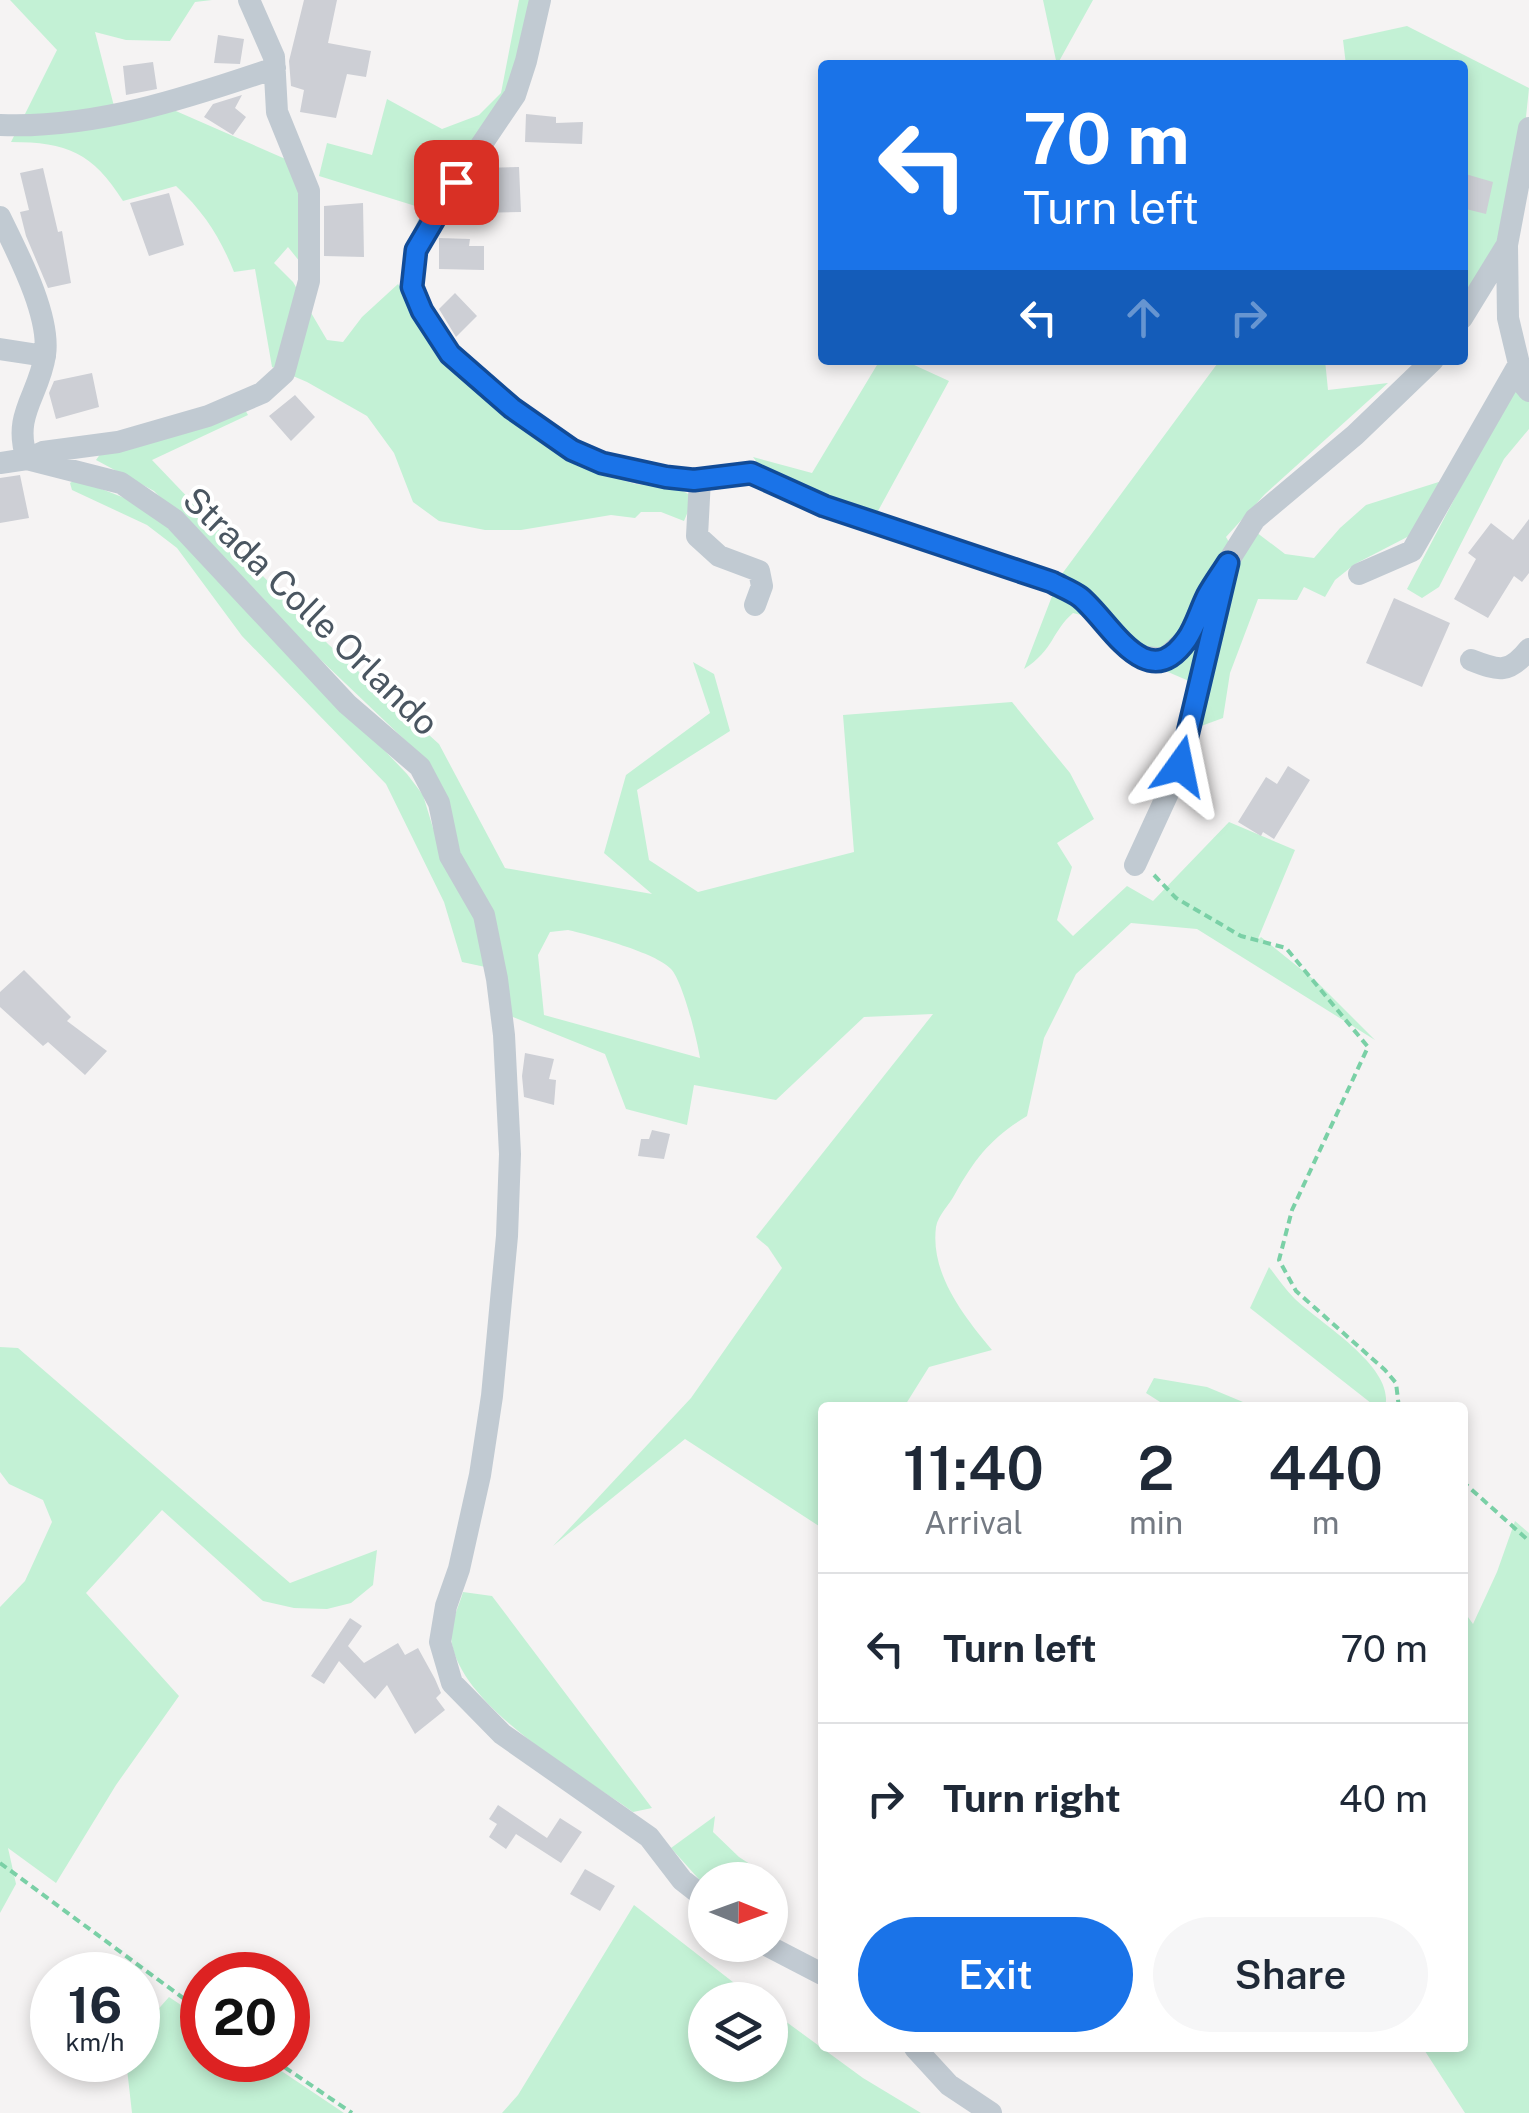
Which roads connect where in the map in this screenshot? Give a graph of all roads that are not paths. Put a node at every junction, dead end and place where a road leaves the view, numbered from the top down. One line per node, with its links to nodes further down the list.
1 (249, 0): 3 (street)
2 (540, 0): 16 (street)
3 (275, 68): 4 (street); 14 (street)
4 (0, 124)
5 (1529, 128): 7 (street)
6 (0, 216): 10 (street)
7 (1507, 246): 8 (street); 11 (street)
8 (1468, 308)
9 (0, 349): 10 (street)
10 (45, 356): 14 (street)
11 (1519, 364): 13 (street); 18 (street)
12 (1428, 365): 17 (street)
13 (1529, 391)
14 (27, 459): 15 (street); 23 (street, Strada Colle Orlando)
15 (0, 462)
16 (700, 479): 17 (street); 19 (street)
17 (1228, 563): 22 (street)
18 (1360, 574)
19 (755, 606)
20 (1529, 649): 21 (street)
21 (1471, 660)
22 (1143, 869)
23 (688, 1885)
24 (788, 1956): 25 (street)
25 (818, 1972)
26 (919, 2052): 27 (street)
27 (991, 2113)

